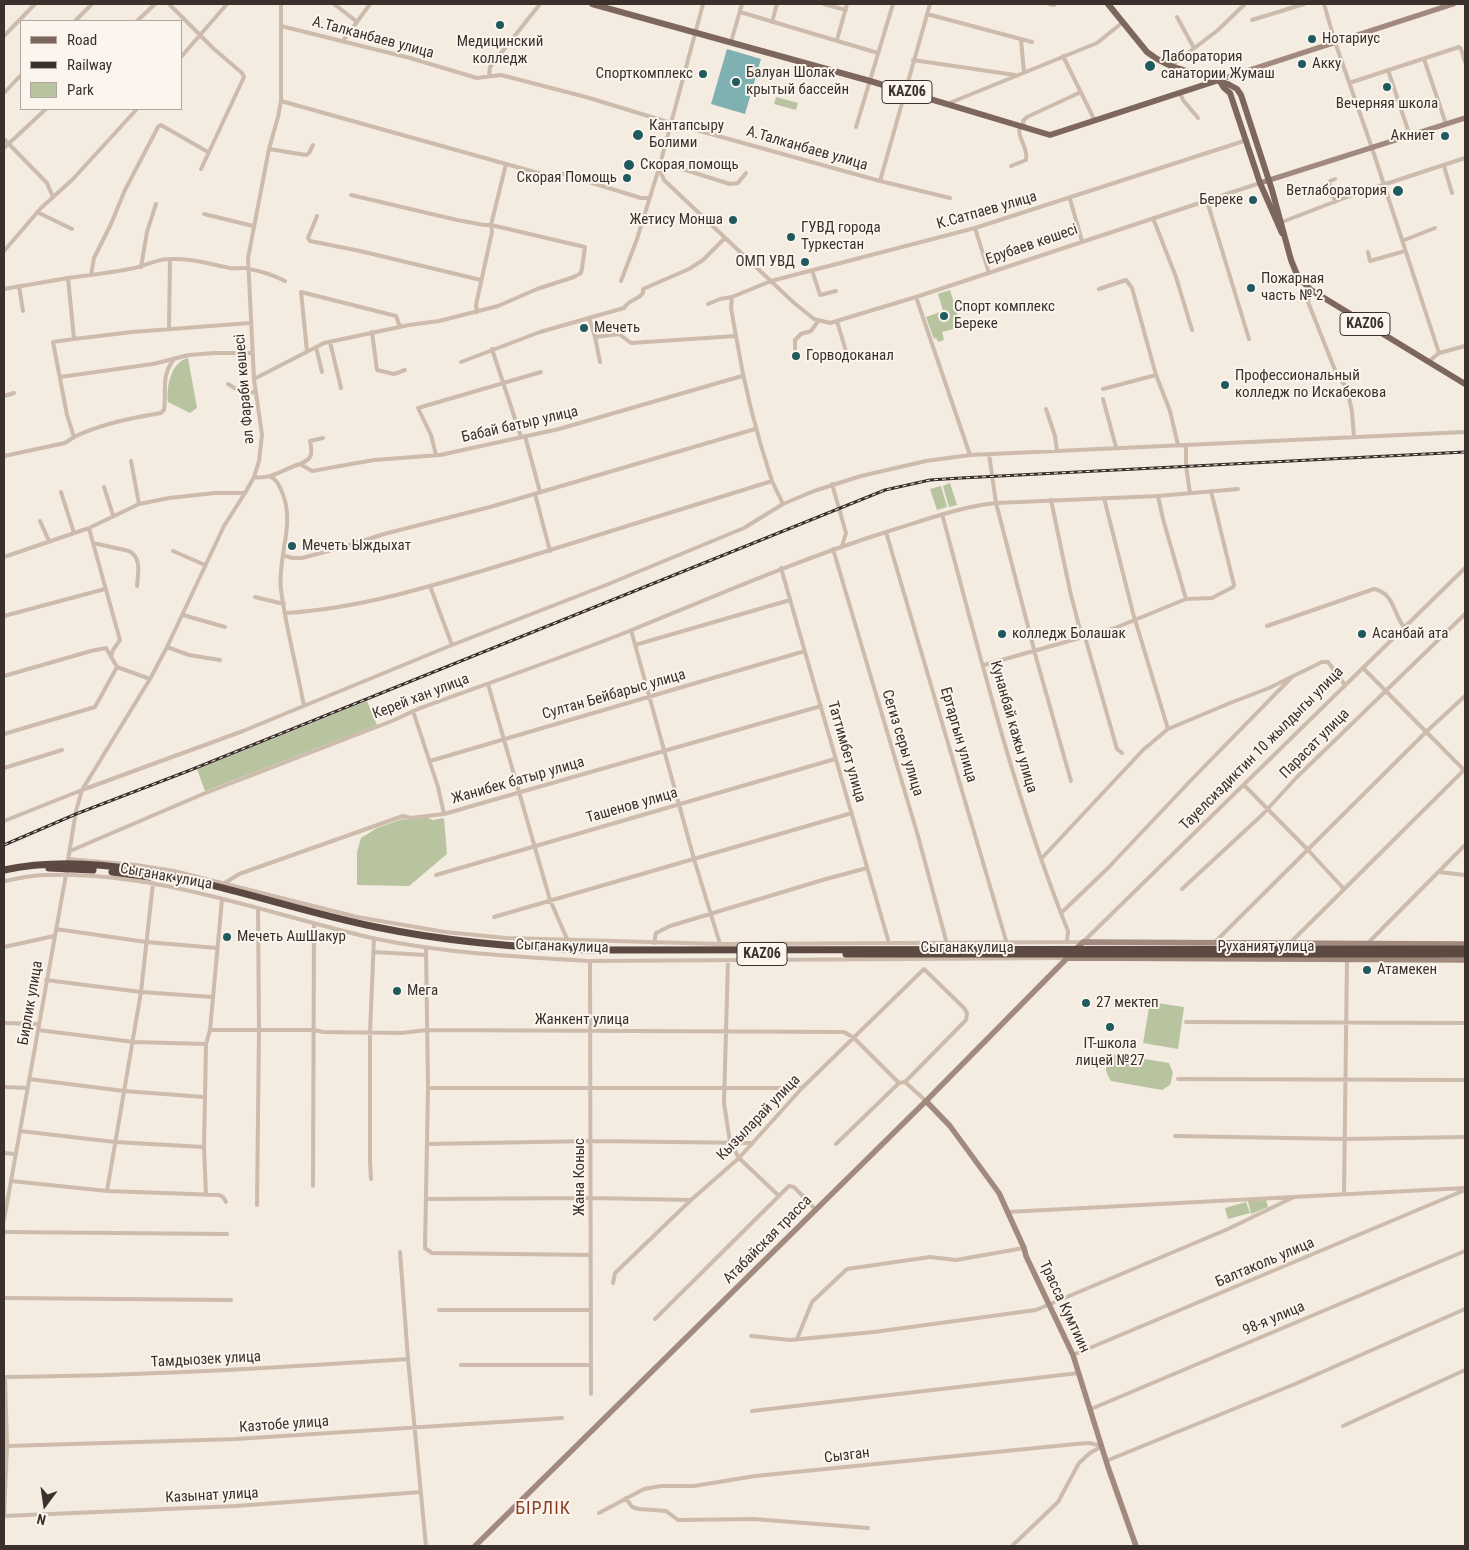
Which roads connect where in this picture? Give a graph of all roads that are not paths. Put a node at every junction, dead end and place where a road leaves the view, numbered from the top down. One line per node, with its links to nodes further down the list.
1 (35, 4): 35 (street)
2 (92, 4): 27 (street)
3 (155, 4): 28 (street)
4 (169, 4): 36 (street)
5 (227, 4): 36 (street)
6 (281, 4): 33 (street, әл Фараби көшесі)
7 (334, 4): 30 (street)
8 (370, 4): 30 (street)
9 (540, 4): 54 (street)
10 (592, 4): 34 (main road, KАZ06)
11 (703, 4): 34 (street)
12 (742, 4): 24 (street)
13 (778, 4): 31 (street)
14 (824, 4): 23 (street)
15 (847, 4): 23 (street)
16 (893, 4): 44 (street)
17 (930, 4): 25 (street)
18 (1245, 4): 43 (street)
19 (1304, 4): 29 (street)
20 (1324, 4): 41 (street)
21 (1453, 4): 41 (main road)
22 (1111, 5): 32 (main road, KАZ06)
23 (846, 10): 38 (street)
24 (740, 12): 31 (street); 42 (street)
25 (927, 14): 39 (street); 48 (street)
26 (1177, 17): 43 (street)
27 (76, 20)
28 (138, 20)
29 (1252, 20)
30 (356, 21): 37 (street)
31 (772, 22): 38 (street)
32 (1123, 22): 46 (street); 50 (main road, KАZ06)
33 (282, 26): 37 (street, А.Талканбаев улица); 63 (street, әл Фараби көшесі)
34 (695, 34): 42 (main road, KАZ06); 70 (street)
35 (4, 36)
36 (200, 36): 45 (street); 82 (street)
37 (342, 40): 54 (street, А.Талканбаев улица)
38 (837, 40): 44 (street)
39 (1020, 40): 40 (street); 52 (street)
40 (1032, 42)
41 (1335, 42): 56 (main road); 58 (street)
42 (731, 44): 57 (main road, KАZ06)
43 (1194, 48): 50 (street)
44 (878, 53): 57 (street)
45 (182, 56)
46 (1063, 56): 52 (street); 60 (street)
47 (1424, 59): 49 (street); 51 (street); 71 (street)
48 (913, 60): 55 (street); 59 (street)
49 (1465, 62)
50 (1171, 66): 56 (main road, KАZ06)
51 (1388, 70): 58 (street); 74 (street)
52 (1024, 72): 55 (street)
53 (20, 76): 61 (street)
54 (489, 76): 70 (street, А.Талканбаев улица)
55 (1016, 76): 64 (street)
56 (1219, 80): 62 (main road, KАZ06); 76 (main road, KАZ06); 92 (main road, KАZ06)
57 (870, 81): 59 (main road, KАZ06); 73 (street)
58 (1349, 83): 81 (street)
59 (904, 92): 64 (main road, KАZ06); 93 (street)
60 (1081, 92): 69 (street); 72 (street)
61 (4, 93)
62 (1180, 93): 67 (street); 69 (main road, KАZ06)
63 (281, 101): 80 (street, әл Фараби көшесі); 85 (street)
64 (947, 104): 72 (main road, KАZ06)
65 (45, 110): 77 (street)
66 (136, 110): 98 (street)
67 (1198, 118)
68 (1465, 118): 71 (main road, Ерубаев көшесі)
69 (1095, 121): 72 (main road, KАZ06)
70 (671, 123): 84 (street); 93 (street, А.Талканбаев улица)
71 (1446, 124): 74 (main road, Ерубаев көшесі)
72 (1022, 126): 86 (street)
73 (856, 127)
74 (1410, 136): 81 (main road, Ерубаев көшесі)
75 (4, 139): 77 (street)
76 (1247, 140): 94 (main road, KАZ06); 101 (street, К.Сатпаев улица)
77 (9, 145): 79 (street); 98 (street)
78 (312, 145): 80 (street)
79 (4, 148)
80 (269, 148): 111 (street, әл Фараби көшесі)
81 (1372, 148): 92 (main road, Ерубаев көшесі); 95 (street)
82 (208, 152): 89 (street); 127 (street)
83 (1465, 158): 87 (street)
84 (660, 162): 88 (street); 90 (street)
85 (506, 164): 99 (street); 110 (street)
86 (1011, 166)
87 (1444, 166): 95 (street); 96 (street)
88 (659, 168): 99 (street); 115 (street)
89 (201, 169)
90 (746, 174)
91 (1335, 179): 103 (street)
92 (1269, 180): 94 (main road, Ерубаев көшесі); 109 (main road, KАZ06)
93 (880, 181): 100 (street, А.Талканбаев улица)
94 (1260, 183): 102 (street, Ерубаев көшесі); 118 (main road, KАZ06)
95 (1384, 185): 103 (street); 117 (street)
96 (1452, 193)
97 (351, 195): 110 (street)
98 (53, 197): 105 (street)
99 (649, 198): 130 (street)
100 (950, 198)
101 (1070, 199): 112 (street, К.Сатпаев улица); 116 (street)
102 (1207, 201): 108 (street, Ерубаев көшесі); 154 (street)
103 (1335, 202): 109 (street)
104 (156, 204): 123 (street)
105 (37, 212): 114 (street); 119 (street)
106 (204, 214): 111 (street)
107 (317, 216): 129 (street)
108 (1153, 218): 116 (street, Ерубаев көшесі); 149 (street)
109 (1282, 222): 118 (main road, KАZ06)
110 (491, 225): 129 (street); 142 (street)
111 (253, 226): 124 (street, әл Фараби көшесі)
112 (975, 228): 125 (street, К.Сатпаев улица); 126 (street)
113 (1435, 228): 117 (street)
114 (72, 229)
115 (726, 238): 131 (street); 143 (street)
116 (1082, 241): 126 (street, Ерубаев көшесі)
117 (1402, 241): 120 (street)
118 (1286, 244): 137 (main road, KАZ06)
119 (4, 251)
120 (1405, 251): 121 (street); 162 (street)
121 (1368, 252)
122 (170, 259): 123 (street); 124 (street); 148 (street)
123 (141, 267): 127 (street)
124 (248, 268): 132 (street); 146 (street, әл Фараби көшесі)
125 (812, 270): 131 (street, К.Сатпаев улица); 136 (street)
126 (989, 273): 139 (street, Ерубаев көшесі)
127 (91, 275): 128 (street)
128 (68, 278): 133 (street); 153 (street)
129 (481, 280): 142 (street)
130 (622, 281)
131 (771, 281): 138 (street, К.Сатпаев улица); 144 (street)
132 (286, 282)
133 (20, 286): 134 (street); 141 (street)
134 (4, 289)
135 (1099, 289): 171 (street)
136 (836, 290)
137 (1311, 290): 167 (main road, KАZ06); 189 (street)
138 (732, 297): 140 (street, К.Сатпаев улица); 151 (street)
139 (916, 297): 145 (street, Ерубаев көшесі); 198 (street)
140 (708, 304)
141 (23, 311)
142 (477, 312): 147 (street)
143 (590, 318): 152 (street); 158 (street)
144 (819, 320): 145 (street, Ерубаев көшесі); 159 (street)
145 (837, 321): 164 (street)
146 (250, 323): 148 (street); 161 (street, әл Фараби көшесі)
147 (400, 326): 150 (street); 160 (street)
148 (168, 329): 153 (street)
149 (1192, 330)
150 (372, 332): 155 (street); 168 (street)
151 (736, 336): 152 (street); 172 (street)
152 (595, 337): 166 (street)
153 (74, 339): 173 (street)
154 (1249, 339)
155 (330, 342): 157 (street); 178 (street)
156 (1465, 346): 162 (street)
157 (316, 347): 160 (street); 169 (street)
158 (492, 349): 165 (street); 175 (street)
159 (795, 349)
160 (308, 350): 174 (street)
161 (252, 353): 163 (street); 174 (street, әл Фараби көшесі)
162 (1439, 353): 167 (street)
163 (175, 358): 173 (street); 187 (street)
164 (848, 358)
165 (461, 362)
166 (600, 362)
167 (1428, 362): 177 (main road, KАZ06)
168 (405, 370)
169 (322, 372)
170 (541, 372): 175 (street)
171 (1156, 375): 179 (street); 192 (street)
172 (742, 376): 185 (street); 188 (street, Бабай батыр улица)
173 (60, 377): 187 (street)
174 (254, 379): 180 (street, әл Фараби көшесі)
175 (502, 383): 188 (street); 196 (street)
176 (228, 384): 180 (street)
177 (1465, 384)
178 (341, 388)
179 (1102, 389)
180 (256, 392): 201 (street, әл Фараби көшесі)
181 (14, 393): 182 (street)
182 (4, 396)
183 (1103, 399): 193 (street)
184 (1046, 409): 194 (street)
185 (755, 429): 203 (street); 210 (street)
186 (1465, 432): 189 (street)
187 (74, 437): 197 (street)
188 (523, 437): 196 (street, Бабай батыр улица); 210 (street)
189 (1354, 437): 191 (street)
190 (322, 438): 200 (street)
191 (1186, 444): 192 (street); 211 (street)
192 (1178, 445): 193 (street)
193 (1116, 447): 194 (street)
194 (1057, 451): 195 (street)
195 (989, 454): 198 (street); 215 (street)
196 (436, 455): 200 (street, Бабай батыр улица)
197 (4, 456)
198 (970, 456): 204 (street)
199 (131, 461): 216 (street)
200 (300, 464): 202 (street)
201 (254, 477): 202 (street); 209 (street, әл Фараби көшесі)
202 (271, 477): 230 (street)
203 (772, 481): 217 (street); 229 (street)
204 (832, 484): 217 (street); 226 (street)
205 (104, 487): 219 (street)
206 (1238, 489): 207 (street, Керей хан улица)
207 (1211, 491): 211 (street, Керей хан улица); 240 (street)
208 (62, 492): 223 (street)
209 (245, 493): 216 (street); 232 (street, әл Фараби көшесі)
210 (538, 493): 229 (street); 230 (street)
211 (1190, 493): 212 (street, Керей хан улица)
212 (1158, 496): 213 (street, Керей хан улица); 240 (street)
213 (1104, 498): 214 (street, Керей хан улица); 246 (street)
214 (1051, 500): 215 (street, Керей хан улица); 251 (street)
215 (996, 503): 218 (street, Керей хан улица); 256 (street)
216 (139, 504): 219 (street)
217 (783, 504): 252 (street)
218 (942, 514): 222 (street, Керей хан улица); 259 (street, Кунанбай кажы улица)
219 (113, 515): 221 (street)
220 (40, 521): 224 (street)
221 (89, 528): 223 (street); 225 (street)
222 (886, 532): 226 (street, Керей хан улица); 330 (street, Ертаргын улица)
223 (74, 533): 224 (street)
224 (49, 541): 231 (street)
225 (93, 543): 235 (street); 237 (street)
226 (842, 546): 227 (street, Керей хан улица)
227 (833, 549): 233 (street, Керей хан улица); 329 (street, Сегиз серы улица)
228 (173, 551): 232 (street)
229 (550, 551): 236 (street)
230 (283, 556): 241 (street)
231 (4, 557)
232 (205, 565): 244 (street, әл Фараби көшесі)
233 (781, 568): 239 (street, Таттимбет улица); 250 (street, Керей хан улица)
234 (1465, 568): 249 (street, Тауелсиздиктин 10 жылдыгы улица)
235 (137, 586)
236 (430, 586): 242 (street); 252 (street)
237 (105, 589): 245 (street); 257 (street)
238 (256, 597): 241 (street)
239 (790, 600): 253 (street); 255 (street, Таттимбет улица)
240 (1186, 600): 246 (street)
241 (284, 604): 242 (street)
242 (286, 613): 270 (street)
243 (1465, 614): 267 (street, Парасат улица)
244 (183, 615): 248 (street); 254 (street, әл Фараби көшесі)
245 (4, 616)
246 (1135, 620): 251 (street); 273 (street)
247 (1267, 626): 249 (street)
248 (225, 627)
249 (1404, 627): 261 (street, Тауелсиздиктин 10 жылдыгы улица)
250 (631, 630): 253 (street); 265 (street, Керей хан улица)
251 (1085, 637): 256 (street); 279 (street)
252 (452, 645): 270 (street)
253 (635, 645): 268 (street)
254 (167, 647): 258 (street); 264 (street, әл Фараби көшесі)
255 (805, 651): 268 (street, Султан Бейбарыс улица); 271 (street, Таттимбет улица)
256 (1034, 651): 259 (street); 284 (street)
257 (111, 657): 260 (street); 263 (street)
258 (220, 660)
259 (984, 665): 297 (street, Кунанбай кажы улица)
260 (117, 667): 264 (street); 275 (street)
261 (1363, 668): 266 (street, Тауелсиздиктин 10 жылдыгы улица); 267 (street)
262 (1295, 675): 266 (street); 273 (street); 314 (street)
263 (4, 676)
264 (150, 679): 286 (street, әл Фараби көшесі)
265 (488, 684): 272 (street, Керей хан улица); 276 (street)
266 (1344, 686): 285 (street, Тауелсиздиктин 10 жылдыгы улица)
267 (1386, 691): 274 (street); 289 (street, Парасат улица)
268 (649, 696): 276 (street, Султан Бейбарыс улица); 278 (street)
269 (1465, 696): 274 (street)
270 (304, 706): 286 (street)
271 (821, 706): 278 (street, Жанибек батыр улица); 280 (street, Таттимбет улица)
272 (413, 711): 281 (street); 296 (street, Керей хан улица)
273 (1168, 729): 297 (street)
274 (1426, 732): 283 (street); 295 (street)
275 (4, 734)
276 (504, 738): 281 (street, Султан Бейбарыс улица); 287 (street)
277 (62, 750): 282 (street)
278 (664, 752): 287 (street, Жанибек батыр улица); 288 (street)
279 (1122, 753)
280 (835, 759): 288 (street, Ташенов улица); 290 (street, Таттимбет улица)
281 (430, 760): 291 (street)
282 (4, 768)
283 (1465, 770): 310 (street)
284 (1071, 781)
285 (1244, 785): 289 (street); 324 (street, Тауелсиздиктин 10 жылдыгы улица)
286 (82, 790): 292 (street); 296 (street, Бирлик улица)
287 (520, 792): 291 (street, Жанибек батыр улица); 293 (street)
288 (679, 804): 293 (street, Ташенов улица); 298 (street)
289 (1267, 809): 295 (street); 309 (street, Парасат улица)
290 (852, 813): 298 (street); 300 (street, Таттимбет улица)
291 (444, 814): 307 (street, Жанибек батыр улица)
292 (4, 821)
293 (535, 845): 304 (street, Ташенов улица); 312 (street)
294 (1465, 845): 302 (street)
295 (1308, 850): 310 (street); 331 (street)
296 (70, 851): 299 (street, Бирлик улица)
297 (1042, 858): 314 (street, Кунанбай кажы улица)
298 (694, 859): 312 (street); 315 (street)
299 (67, 866): 301 (highway, KАZ06); 303 (highway, KАZ06); 306 (street); 307 (street); 308 (street, Сыганак улица); 318 (street, Бирлик улица); 339 (highway, KАZ06)
300 (867, 868): 315 (street); 326 (street, Таттимбет улица)
301 (4, 870)
302 (1439, 872): 305 (street); 327 (street)
303 (4, 875)
304 (436, 875)
305 (1465, 875)
306 (4, 881)
307 (225, 883): 321 (street)
308 (153, 884): 311 (street, Сыганак улица); 322 (street)
309 (1182, 889)
310 (1344, 889): 332 (street)
311 (222, 899): 313 (street, Сыганак улица); 335 (street)
312 (550, 900): 316 (street); 321 (street)
313 (258, 908): 317 (street, Сыганак улица); 356 (street)
314 (1061, 913): 323 (street, Кунанбай кажы улица)
315 (711, 914): 325 (street); 328 (street)
316 (494, 916)
317 (314, 924): 320 (street, Сыганак улица); 357 (street)
318 (56, 929): 319 (street, Бирлик улица); 322 (street)
319 (54, 936): 334 (street); 346 (street, Бирлик улица)
320 (374, 938): 336 (street, Сыганак улица); 338 (street)
321 (568, 941): 325 (street)
322 (146, 942): 335 (street); 347 (street)
323 (1067, 942): 324 (street); 330 (street)
324 (1083, 942): 331 (main road, Руханият улица); 339 (main road, Тауелсиздиктин 10 жылдыгы улица)
325 (654, 943): 328 (street)
326 (889, 943): 328 (street); 329 (street)
327 (1368, 943): 332 (main road, Руханият улица); 333 (main road, Руханият улица)
328 (720, 944)
329 (947, 944): 330 (street)
330 (1007, 944)
331 (1214, 944): 332 (main road, Руханият улица)
332 (1289, 944)
333 (1465, 944)
334 (4, 947)
335 (217, 948): 348 (street)
336 (426, 948): 341 (street); 345 (street, Сыганак улица)
337 (1465, 949): 339 (highway, KАZ06)
338 (373, 952): 341 (street); 360 (street)
339 (1072, 954): 340 (highway, KАZ06); 342 (main road, Руханият улица); 343 (street, Сыганак улица); 378 (main road, Атабайская трасса)
340 (1465, 954)
341 (426, 955): 358 (street)
342 (1347, 959): 344 (main road, Руханият улица); 351 (street)
343 (728, 960): 345 (street, Сыганак улица); 361 (street)
344 (1465, 960)
345 (590, 961): 359 (street, Жана Коныс)
346 (46, 980): 347 (street); 353 (street, Бирлик улица)
347 (141, 992): 348 (street); 363 (street)
348 (212, 997): 355 (street)
349 (1186, 1022): 351 (street)
350 (4, 1023): 353 (street)
351 (1346, 1023): 352 (street); 367 (street)
352 (1465, 1023)
353 (39, 1024): 354 (street, Бирлик улица)
354 (38, 1030): 363 (street); 365 (street, Бирлик улица)
355 (210, 1030): 356 (street, Жанкент улица); 364 (street)
356 (259, 1030): 357 (street, Жанкент улица); 406 (street)
357 (315, 1030): 360 (street, Жанкент улица); 395 (street)
358 (427, 1030): 359 (street, Жанкент улица); 360 (street, Жанкент улица); 373 (street)
359 (591, 1031): 361 (street, Жанкент улица); 371 (street, Жана Коныс)
360 (370, 1032): 393 (street)
361 (726, 1032): 362 (street, Жанкент улица); 374 (street)
362 (854, 1038): 369 (street, Жанкент улица); 369 (street, Кызыларай улица); 375 (street, Кызыларай улица)
363 (134, 1042): 364 (street); 376 (street)
364 (206, 1044): 377 (street)
365 (29, 1079): 372 (street, Бирлик улица); 376 (street)
366 (1178, 1079): 367 (street)
367 (1345, 1080): 368 (street); 382 (street)
368 (1465, 1080)
369 (902, 1082): 378 (street, Жанкент улица); 388 (street)
370 (4, 1087): 372 (street)
371 (590, 1087): 373 (street); 374 (street); 383 (street, Жана Коныс)
372 (28, 1088): 379 (street, Бирлик улица)
373 (428, 1088): 387 (street)
374 (725, 1088): 375 (street); 385 (street)
375 (802, 1088): 386 (street, Кызыларай улица)
376 (124, 1091): 377 (street); 384 (street)
377 (204, 1097): 389 (street)
378 (926, 1101): 407 (main road, Атабайская трасса); 408 (main road, Трасса Кумтиин)
379 (20, 1131): 384 (street); 391 (street, Бирлик улица)
380 (1175, 1136): 382 (street)
381 (1465, 1137): 382 (street)
382 (1345, 1138): 398 (street)
383 (591, 1141): 385 (street); 387 (street); 402 (street, Жана Коныс)
384 (115, 1142): 389 (street); 397 (street)
385 (730, 1142): 386 (street); 392 (street)
386 (752, 1143): 392 (street, Кызыларай улица)
387 (427, 1144): 403 (street)
388 (836, 1144)
389 (204, 1147): 399 (street)
390 (4, 1153): 391 (street)
391 (16, 1154): 394 (street, Бирлик улица)
392 (739, 1158): 400 (street); 404 (street, Кызыларай улица)
393 (371, 1179)
394 (11, 1181): 397 (street); 409 (street, Бирлик улица)
395 (313, 1186)
396 (1465, 1189): 398 (street); 426 (street, Балтаколь улица)
397 (107, 1191): 399 (street)
398 (1344, 1193): 401 (street)
399 (206, 1195): 405 (street)
400 (779, 1196): 407 (street); 423 (street)
401 (1294, 1197): 408 (street); 419 (street)
402 (592, 1198): 403 (street); 404 (street); 415 (street, Жана Коныс)
403 (427, 1199): 415 (street)
404 (691, 1200): 416 (street, Кызыларай улица)
405 (226, 1202)
406 (258, 1205)
407 (816, 1210): 448 (main road, Атабайская трасса)
408 (1007, 1212): 412 (main road, Трасса Кумтиин)
409 (4, 1220)
410 (4, 1232): 411 (street)
411 (227, 1234)
412 (1024, 1248): 419 (main road, Трасса Кумтиин); 425 (street)
413 (1465, 1251): 434 (street, 98-я улица)
414 (400, 1252): 427 (street)
415 (591, 1255): 422 (street, Жана Коныс)
416 (613, 1283)
417 (4, 1298): 418 (street)
418 (232, 1300)
419 (1049, 1305): 425 (street); 426 (main road, Трасса Кумтиин)
420 (1465, 1309): 441 (street)
421 (439, 1310): 422 (street)
422 (591, 1310): 429 (street, Жана Коныс)
423 (655, 1319)
424 (751, 1336): 425 (street)
425 (797, 1339)
426 (1073, 1355): 431 (main road, Трасса Кумтиин)
427 (408, 1359): 432 (street, Тамдыозек улица); 438 (street)
428 (461, 1365): 429 (street)
429 (591, 1365): 433 (street, Жана Коныс)
430 (1465, 1370): 437 (street)
431 (1079, 1374): 434 (main road, Трасса Кумтиин); 435 (street)
432 (4, 1378): 439 (street)
433 (591, 1394)
434 (1091, 1408): 440 (main road, Трасса Кумтиин)
435 (752, 1411)
436 (562, 1418): 438 (street, Казтобе улица)
437 (1343, 1426)
438 (416, 1427): 439 (street, Казтобе улица); 442 (street)
439 (7, 1446): 445 (street)
440 (1102, 1446): 441 (main road, Трасса Кумтиин); 443 (street, Сызган); 449 (street)
441 (1106, 1461): 450 (main road, Трасса Кумтиин)
442 (421, 1492): 445 (street, Казынат улица); 447 (street)
443 (626, 1498): 444 (street, Сызган); 446 (street)
444 (600, 1512)
445 (4, 1517)
446 (868, 1528)
447 (426, 1546)
448 (475, 1546)
449 (1012, 1546)
450 (1136, 1546)

